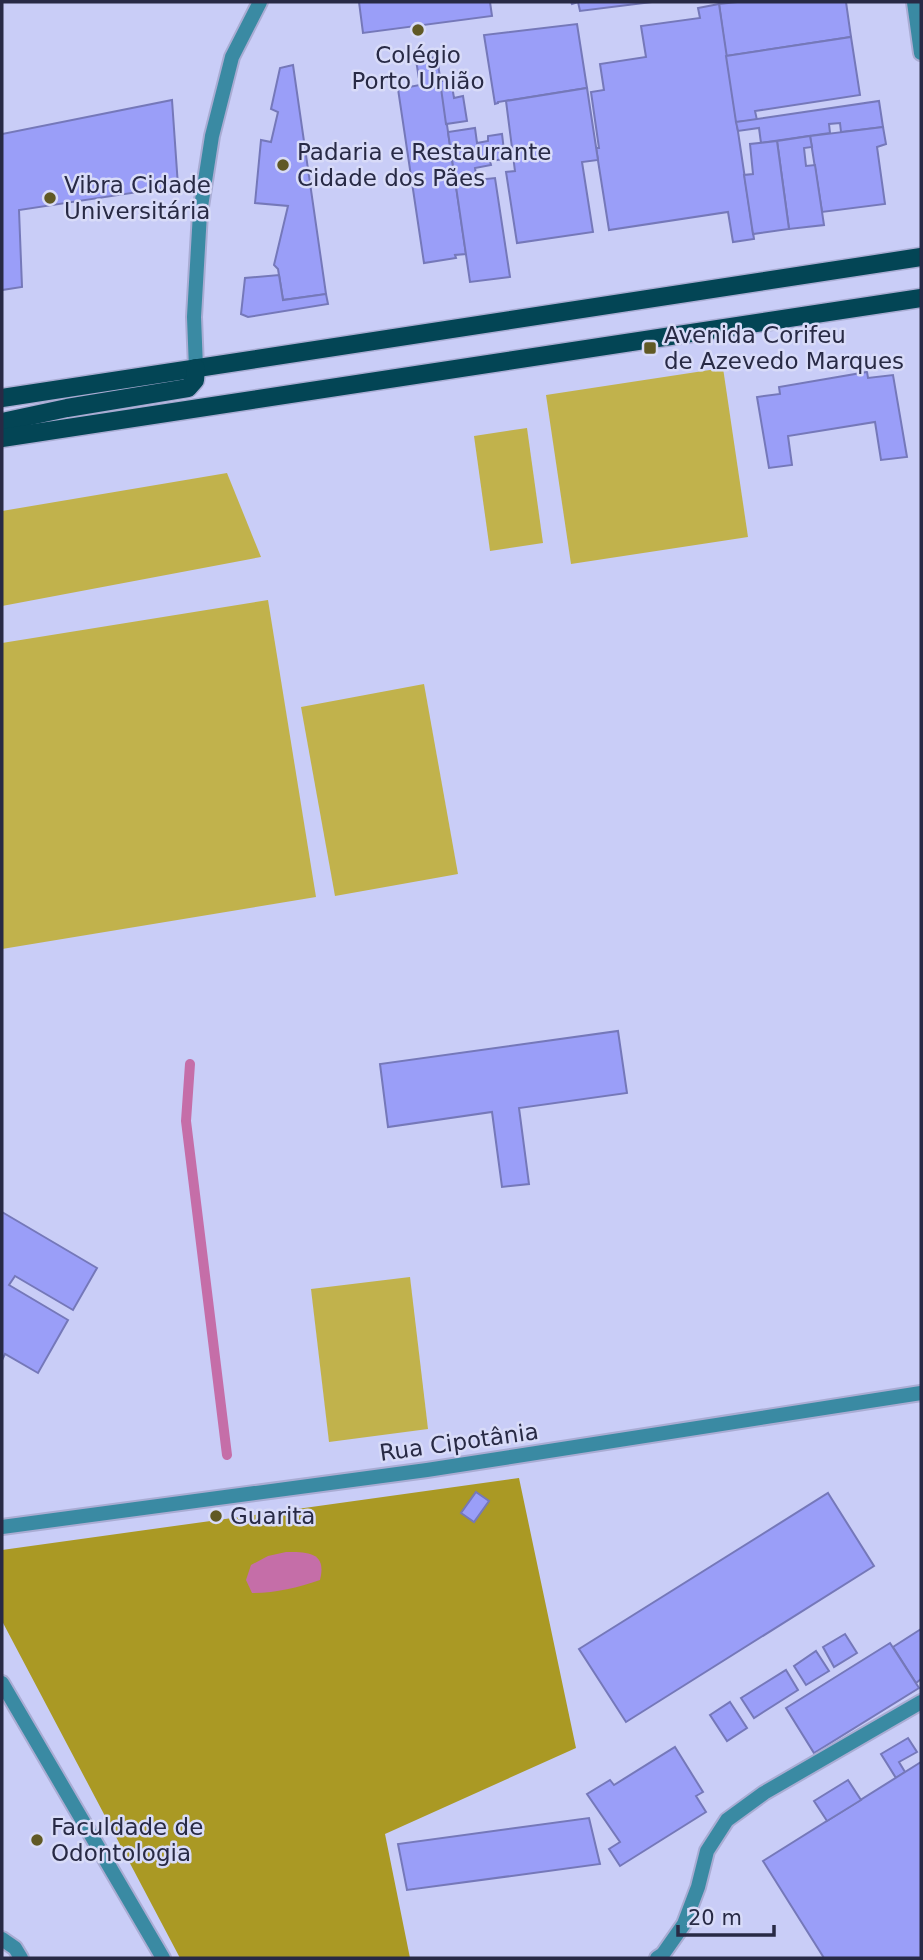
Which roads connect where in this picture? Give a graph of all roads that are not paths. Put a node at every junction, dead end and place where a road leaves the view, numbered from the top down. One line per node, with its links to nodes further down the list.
1 (260, 2): 6 (street)
2 (914, 2): 3 (street)
3 (921, 52)
4 (921, 257): 6 (main road)
5 (921, 298): 9 (main road)
6 (196, 368): 7 (main road); 8 (main road)
7 (2, 398)
8 (2, 422)
9 (2, 438)
10 (921, 1393): 11 (street, Rua Cipotânia)
11 (2, 1527)
12 (2, 1683): 16 (street)
13 (921, 1702): 17 (street)
14 (2, 1939): 15 (street)
15 (21, 1958)
16 (163, 1958)
17 (657, 1958)

